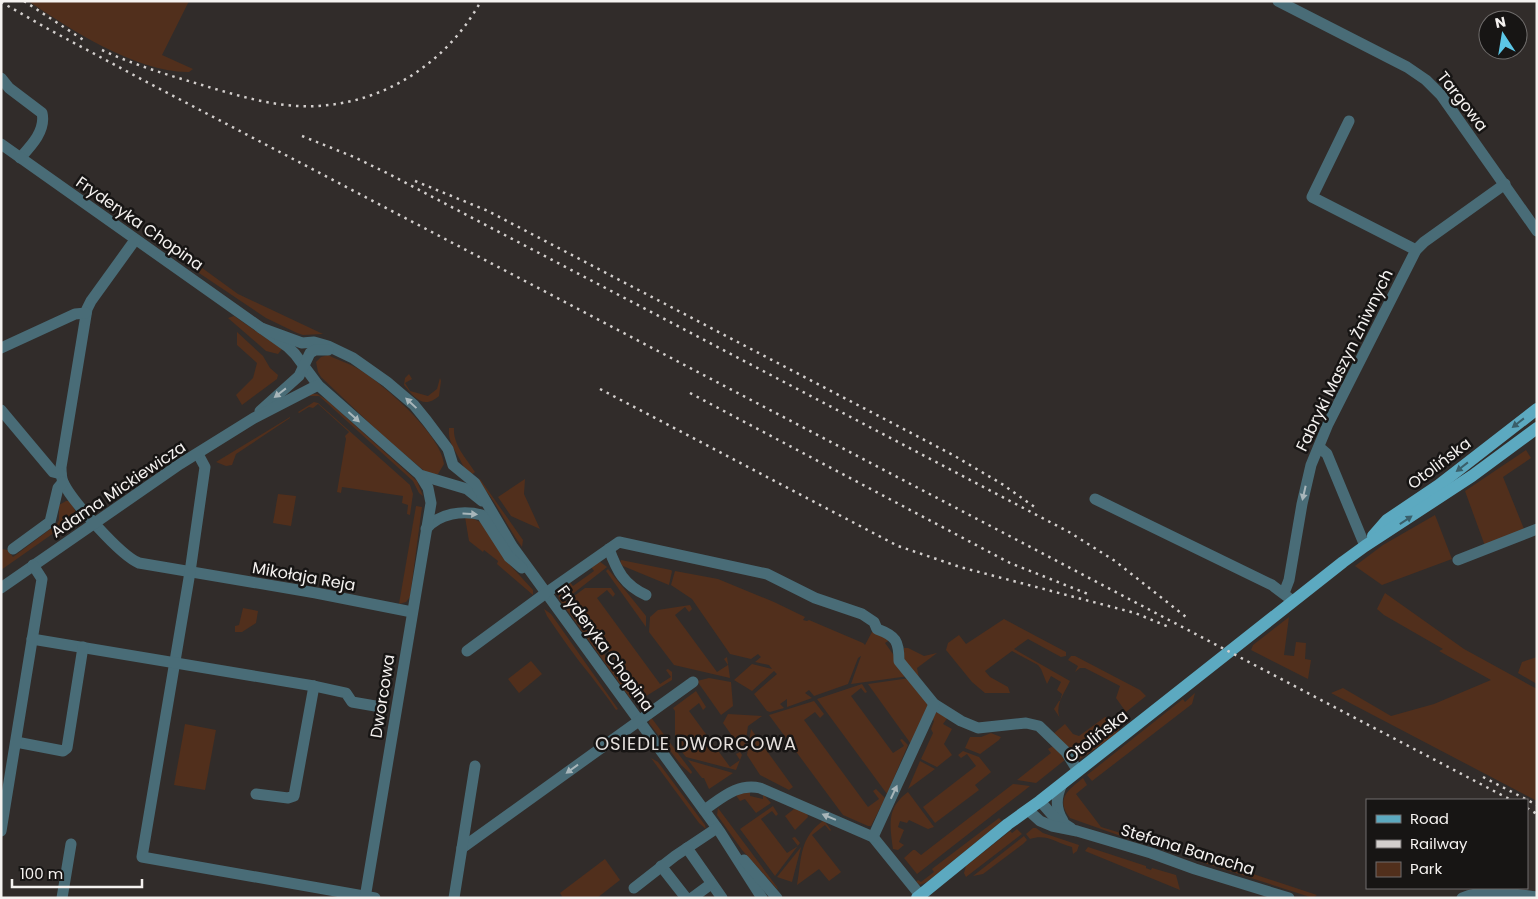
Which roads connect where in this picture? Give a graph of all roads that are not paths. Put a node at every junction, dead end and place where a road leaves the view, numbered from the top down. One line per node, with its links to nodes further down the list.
1 (1278, 1): 6 (street, Targowa)
2 (1, 78): 5 (street)
3 (1349, 121): 9 (street)
4 (1, 144): 5 (street, Fryderyka Chopina)
5 (20, 158): 8 (street, Fryderyka Chopina)
6 (1505, 184): 7 (street, Targowa); 9 (street, Fabryki Maszyn Żniwnych)
7 (1537, 231)
8 (135, 240): 10 (street); 11 (street, Fryderyka Chopina)
9 (1416, 250): 20 (street, Fabryki Maszyn Żniwnych)
10 (86, 313): 12 (street); 24 (street)
11 (261, 328): 13 (street, Fryderyka Chopina); 14 (street, Fryderyka Chopina)
12 (1, 348)
13 (337, 351): 14 (street, Adama Mickiewicza); 22 (street, Fryderyka Chopina, one-way to 13)
14 (303, 366): 15 (street, Fryderyka Chopina); 18 (street, Adama Mickiewicza, one-way to 18)
15 (318, 385): 18 (street, Adama Mickiewicza); 23 (street, Fryderyka Chopina, one-way to 23)
16 (1537, 408): 32 (main road, Otolińska, one-way to 32)
17 (1, 410): 24 (street, Mikołaja Reja)
18 (254, 418): 21 (street, Adama Mickiewicza)
19 (1537, 428): 32 (main road, Otolińska, one-way to 19)
20 (1319, 447): 32 (street); 42 (street, Fabryki Maszyn Żniwnych, one-way to 42)
21 (198, 454): 29 (street, Adama Mickiewicza); 37 (street)
22 (452, 465): 25 (street, Dworcowa); 28 (street, Fryderyka Chopina)
23 (420, 476): 25 (street, Fryderyka Chopina); 27 (street)
24 (62, 478): 29 (street, Mikołaja Reja); 33 (street)
25 (443, 482): 27 (street, Dworcowa); 28 (street, Fryderyka Chopina)
26 (1095, 498): 42 (street)
27 (431, 499): 30 (street, Dworcowa)
28 (487, 505): 38 (street, Fryderyka Chopina)
29 (95, 522): 36 (street, Adama Mickiewicza); 37 (street, Mikołaja Reja)
30 (426, 529): 38 (street, one-way to 38); 43 (street, Dworcowa)
31 (1537, 529): 35 (street)
32 (1365, 546): 42 (main road, Otolińska)
33 (13, 549)
34 (609, 549): 40 (street); 41 (street); 50 (street)
35 (1458, 560)
36 (33, 565): 39 (street, Adama Mickiewicza); 44 (street)
37 (190, 572): 43 (street, Mikołaja Reja); 47 (street)
38 (535, 578): 40 (street, Fryderyka Chopina)
39 (1, 588)
40 (546, 593): 46 (street); 52 (street, Fryderyka Chopina)
41 (646, 594)
42 (1289, 598): 55 (main road, Otolińska)
43 (412, 612): 71 (street, Dworcowa)
44 (32, 639): 45 (street); 53 (street)
45 (83, 647): 47 (street); 53 (street)
46 (467, 651)
47 (174, 662): 49 (street); 71 (street)
48 (693, 682): 52 (street)
49 (314, 686): 51 (street); 57 (street)
50 (934, 704): 55 (street); 64 (street, one-way to 50)
51 (381, 706)
52 (639, 720): 59 (street, Fryderyka Chopina); 66 (street, one-way to 66)
53 (16, 742): 63 (street)
54 (476, 766): 66 (street)
55 (1078, 771): 56 (main road, Otolińska)
56 (1062, 784): 58 (main road, Otolińska); 61 (street)
57 (256, 794)
58 (1040, 801): 60 (main road, Otolińska); 61 (street, Stefana Banacha)
59 (704, 810): 62 (street, Fryderyka Chopina); 64 (street, one-way to 59)
60 (1028, 810): 61 (street, Stefana Banacha); 72 (main road, Otolińska)
61 (1072, 828): 81 (street, Stefana Banacha)
62 (718, 830): 67 (street); 79 (street, Fryderyka Chopina); 80 (street, Fryderyka Chopina)
63 (1, 831)
64 (873, 836): 72 (street)
65 (71, 844): 74 (street)
66 (462, 848): 75 (street)
67 (687, 848): 68 (street); 69 (street)
68 (661, 866): 70 (street); 76 (street)
69 (711, 884): 77 (street); 78 (street)
70 (634, 888)
71 (368, 897)
72 (918, 897)
73 (1537, 897): 82 (street)
74 (62, 898)
75 (454, 898)
76 (686, 898)
77 (692, 898)
78 (722, 898)
79 (762, 898)
80 (777, 898)
81 (1289, 898)
82 (1462, 898)

